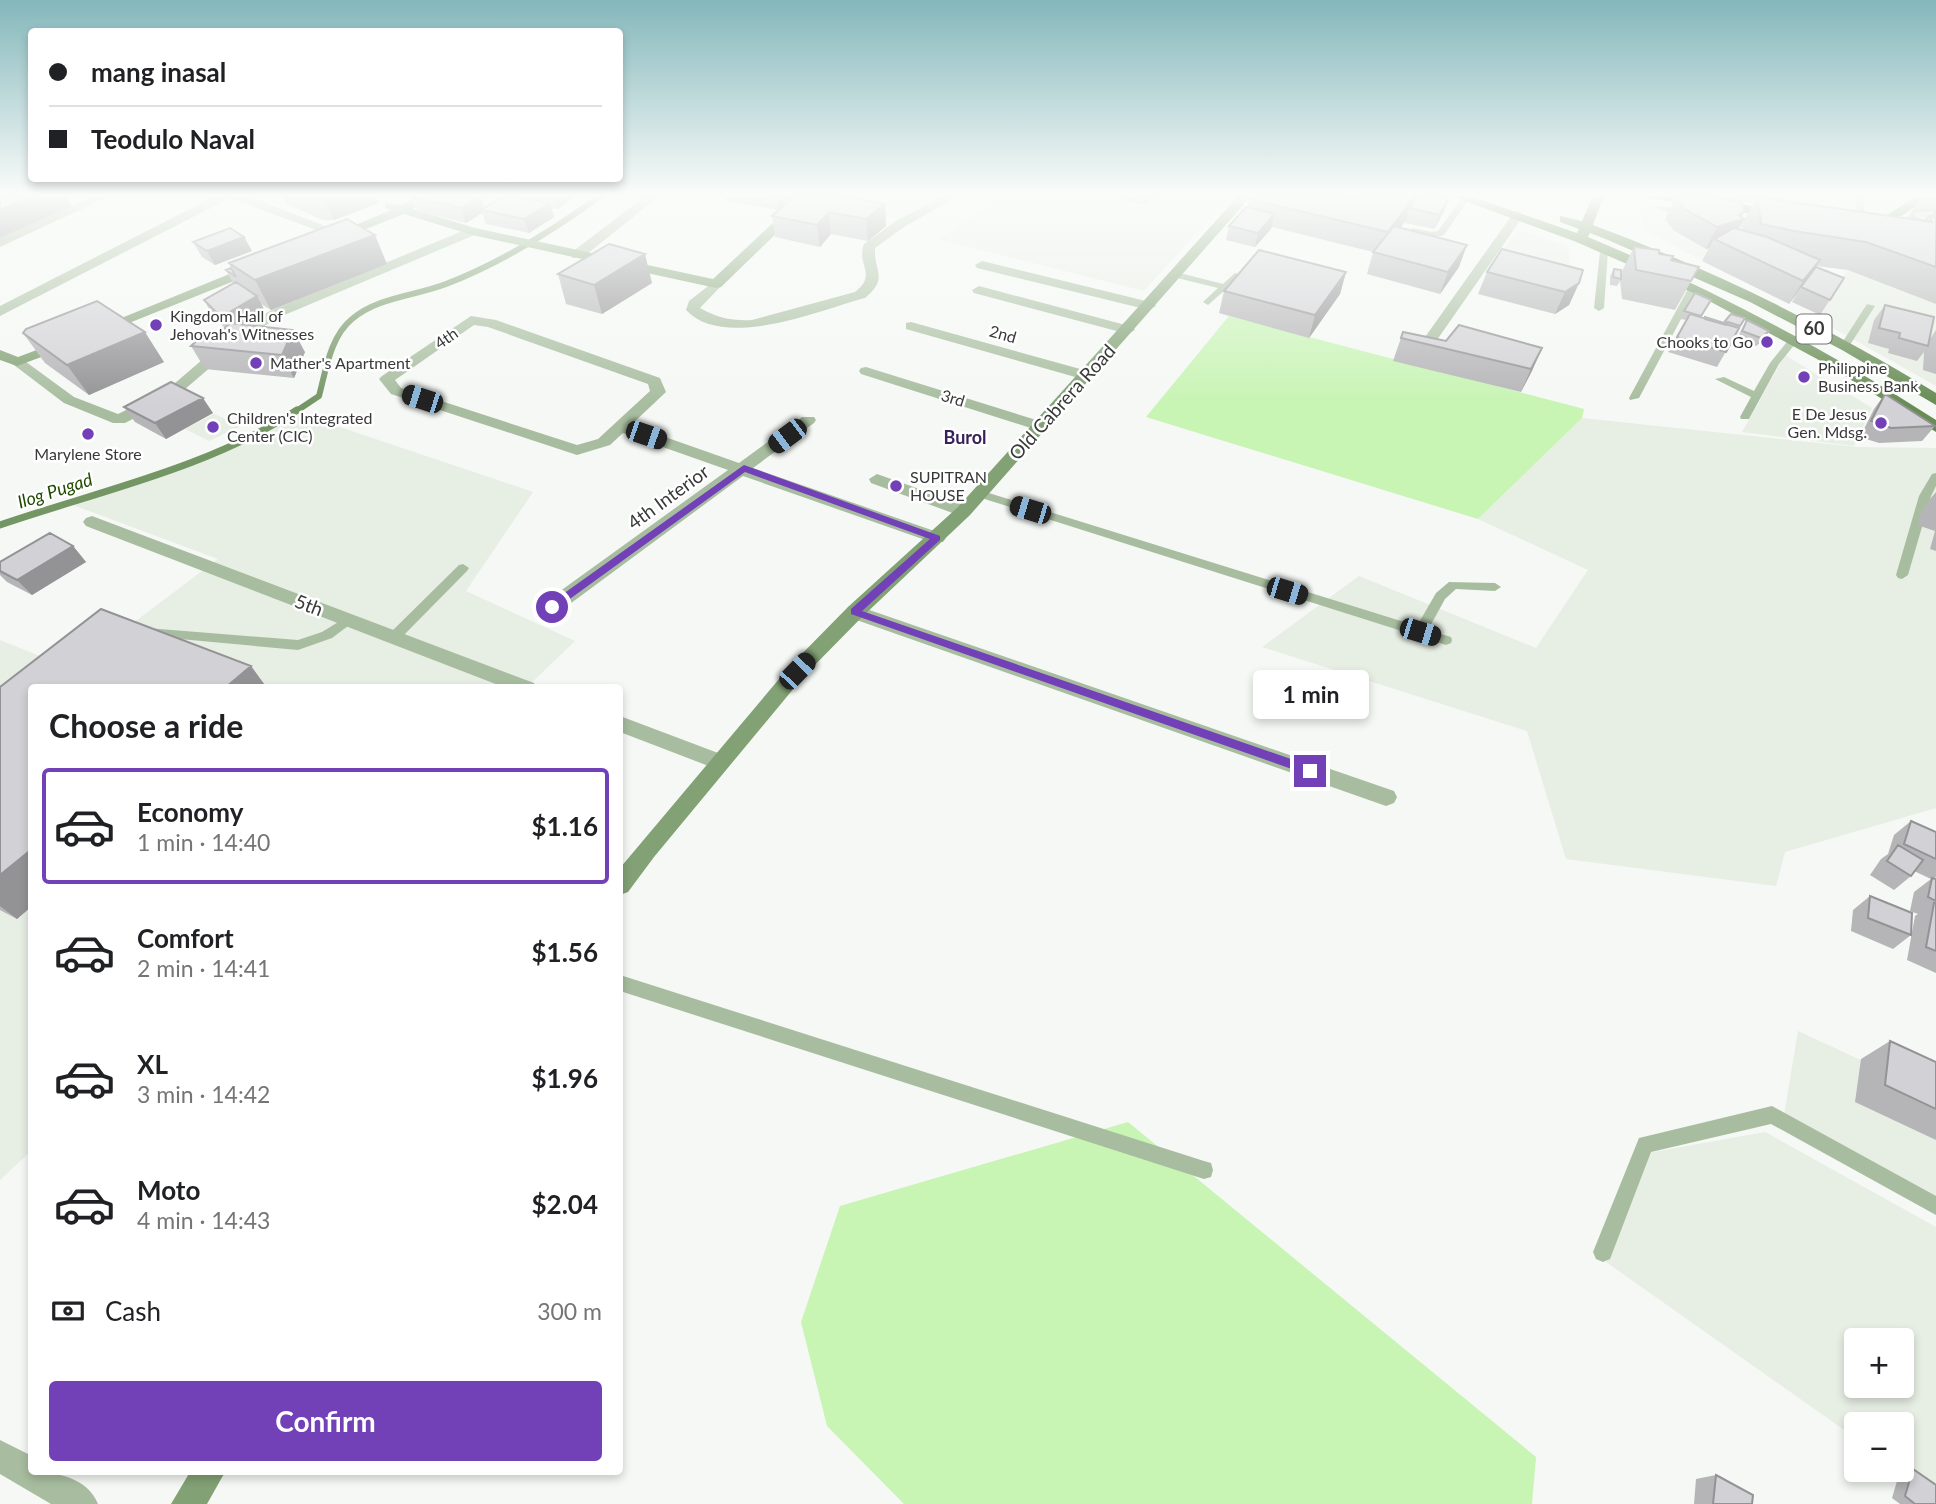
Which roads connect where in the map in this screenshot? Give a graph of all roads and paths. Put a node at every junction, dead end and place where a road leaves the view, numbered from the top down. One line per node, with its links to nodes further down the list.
1 (93, 264): 24 (street)
2 (250, 264): 25 (street)
3 (251, 264): 31 (street)
4 (393, 264): 31 (street)
5 (621, 264): 16 (street)
6 (738, 264): 16 (street)
7 (871, 264): 16 (street)
8 (1185, 264): 14 (street, Old Cabrera Road)
9 (1483, 264): 32 (street)
10 (1602, 264): 23 (lane)
11 (1635, 264): 18 (main road, 60)
12 (1677, 264): 30 (main road, 60)
13 (982, 265): 21 (street)
14 (1176, 275): 17 (lane); 21 (street, Old Cabrera Road)
15 (1238, 275): 17 (lane)
16 (716, 284)
17 (1223, 287): 20 (lane)
18 (1692, 289): 29 (main road, 60); 37 (lane)
19 (979, 290): 28 (street)
20 (1208, 302)
21 (1149, 306): 28 (street, Old Cabrera Road)
22 (1870, 306): 30 (lane)
23 (1599, 308)
24 (0, 312)
25 (92, 321)
26 (911, 326): 34 (street, 2nd)
27 (66, 330): 31 (street)
28 (1128, 330): 34 (street, Old Cabrera Road)
29 (1794, 340): 36 (lane); 43 (main road, 60)
30 (1845, 346): 38 (main road, 60)
31 (7, 357)
32 (1418, 357)
33 (866, 371): 41 (street, 3rd)
34 (1086, 375): 41 (street, Old Cabrera Road)
35 (1720, 379): 36 (lane)
36 (1757, 396): 39 (lane)
37 (1634, 398)
38 (1936, 400)
39 (1745, 418)
40 (808, 420): 44 (street, 4th Interior)
41 (1041, 426): 47 (street, Old Cabrera Road)
42 (621, 427): 42 (street, 4th); 44 (street)
43 (1936, 427)
44 (744, 468): 50 (street); 54 (street, 4th Interior)
45 (1936, 476): 52 (lane)
46 (877, 479): 48 (street)
47 (979, 494): 48 (street, Old Cabrera Road); 57 (lane)
48 (964, 511): 50 (street, Old Cabrera Road)
49 (92, 522): 56 (street, 5th)
50 (937, 538): 55 (street, Old Cabrera Road)
51 (463, 568): 59 (lane)
52 (1902, 575)
53 (1495, 587): 57 (lane)
54 (552, 607)
55 (855, 612): 63 (street, Old Cabrera Road); 64 (street)
56 (348, 620): 58 (lane); 59 (street, 5th)
57 (1420, 632): 60 (lane)
58 (131, 634)
59 (394, 637): 61 (street, 5th)
60 (1446, 640)
61 (517, 684)
62 (623, 724): 63 (street)
63 (719, 762): 65 (street, Old Cabrera Road)
64 (1386, 797)
65 (623, 882)
66 (623, 984): 67 (lane)
67 (1204, 1170)
68 (1936, 1206): 69 (lane)
69 (1603, 1252)
70 (0, 1456): 71 (street)
71 (28, 1472)
72 (32, 1475): 74 (street)
73 (207, 1475): 75 (street)
74 (82, 1504)
75 (187, 1504)

